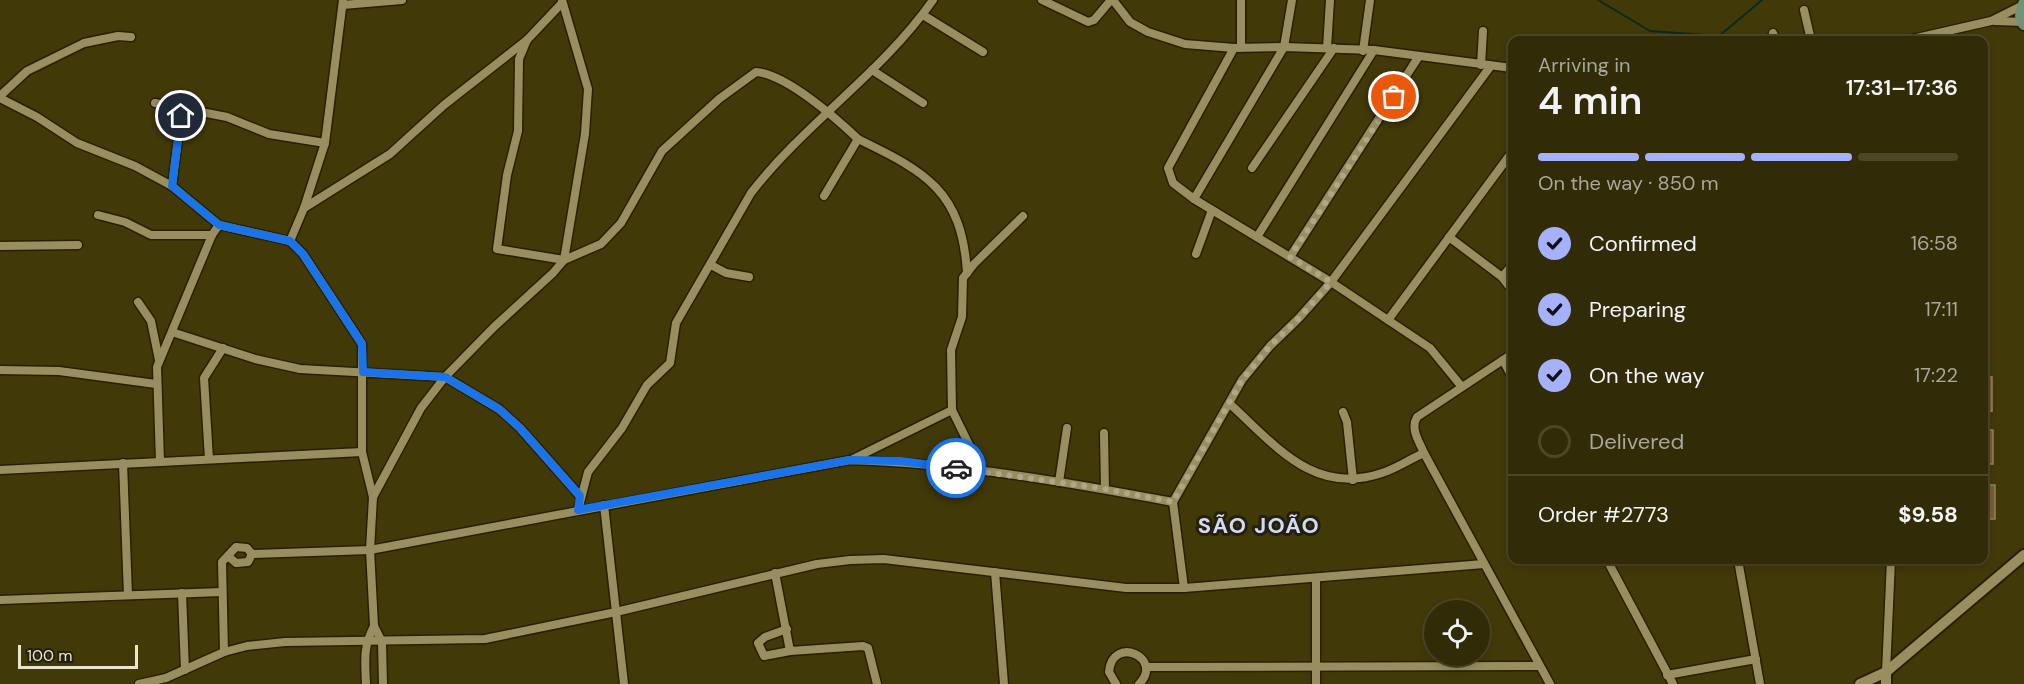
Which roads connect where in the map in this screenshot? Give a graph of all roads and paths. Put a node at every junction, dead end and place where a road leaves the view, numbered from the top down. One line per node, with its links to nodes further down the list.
1 (402, 0): 10 (street)
2 (933, 0): 13 (street)
3 (1042, 0): 4 (street)
4 (1112, 0): 22 (street)
5 (1241, 0): 22 (street)
6 (1292, 0): 21 (street)
7 (1330, 0): 23 (street)
8 (1370, 0): 24 (street)
9 (562, 1): 20 (street); 56 (street)
10 (343, 2): 37 (street)
11 (2024, 4): 14 (street); 15 (main road)
12 (1804, 10): 17 (street)
13 (923, 15): 26 (street); 30 (street)
14 (1991, 21): 15 (street); 18 (street)
15 (2023, 23)
16 (1483, 31): 28 (street)
17 (1810, 36)
18 (1925, 36)
19 (131, 37): 31 (street)
20 (527, 40): 43 (street); 56 (street)
21 (1284, 47): 22 (street); 23 (street); 42 (street)
22 (1238, 48): 42 (street)
23 (1331, 48): 24 (street); 39 (street)
24 (1363, 51): 25 (street)
25 (1374, 51): 27 (street); 49 (street)
26 (983, 52)
27 (1419, 56): 28 (street); 55 (street)
28 (1486, 66): 29 (street); 62 (street)
29 (1508, 68)
30 (872, 70): 33 (street); 35 (street)
31 (0, 97): 40 (street)
32 (155, 103): 34 (street)
33 (923, 103)
34 (182, 108): 37 (street); 40 (street)
35 (828, 110): 36 (street); 56 (street); 57 (street)
36 (858, 139): 41 (street); 59 (street)
37 (325, 143): 43 (street)
38 (1508, 157): 50 (street)
39 (1252, 168)
40 (172, 186): 47 (street)
41 (824, 196)
42 (1194, 199): 44 (street)
43 (304, 208): 51 (street)
44 (1212, 210): 49 (street); 54 (street)
45 (98, 215): 48 (street)
46 (1023, 216): 59 (street)
47 (219, 225): 48 (street); 51 (street)
48 (212, 235): 67 (street)
49 (1257, 237): 55 (street)
50 (1449, 237): 60 (street); 65 (street)
51 (290, 241): 74 (street)
52 (78, 245): 53 (street)
53 (0, 246)
54 (1196, 254)
55 (1290, 257): 62 (street)
56 (564, 260): 75 (street)
57 (711, 265): 61 (street); 94 (street)
58 (1508, 270): 60 (street)
59 (967, 273): 79 (street)
60 (1502, 277): 63 (street)
61 (749, 278)
62 (1331, 282): 65 (street); 78 (street)
63 (1508, 285)
64 (138, 302): 66 (street)
65 (1388, 320): 77 (street)
66 (153, 329): 67 (street); 70 (street)
67 (171, 334): 68 (street); 70 (street)
68 (223, 348): 74 (street); 85 (street)
69 (1508, 357): 71 (street)
70 (159, 360): 76 (street)
71 (1503, 360): 72 (street); 77 (street)
72 (1508, 369)
73 (0, 370): 76 (street)
74 (363, 372): 75 (street); 83 (street)
75 (445, 377): 94 (street); 95 (street)
76 (156, 384): 87 (street)
77 (1462, 387): 84 (street)
78 (1230, 404): 91 (street); 96 (street)
79 (952, 410): 86 (street); 90 (street)
80 (1343, 412): 91 (street)
81 (1067, 428): 92 (street)
82 (1104, 432): 93 (street)
83 (362, 452): 85 (street); 95 (street)
84 (1424, 453): 91 (street); 103 (street)
85 (209, 459): 87 (street)
86 (850, 460): 90 (street); 97 (street)
87 (160, 462): 88 (street)
88 (123, 463): 89 (street); 113 (street)
89 (0, 470)
90 (982, 471): 92 (street)
91 (1353, 480)
92 (1059, 482): 93 (street)
93 (1105, 489): 96 (street)
94 (580, 496): 98 (street)
95 (374, 497): 99 (street)
96 (1173, 502): 110 (street)
97 (604, 505): 98 (street); 115 (street)
98 (578, 510): 99 (street)
99 (370, 550): 100 (street); 116 (street)
100 (252, 554): 102 (street); 102 (street)
101 (2024, 555): 127 (street)
102 (228, 556): 111 (street)
103 (1484, 564): 109 (street); 123 (street)
104 (1609, 564): 128 (street)
105 (1739, 564): 122 (street)
106 (1890, 564): 127 (street)
107 (995, 572): 108 (street); 110 (street); 134 (street)
108 (775, 573): 115 (street); 117 (street)
109 (1316, 578): 110 (street); 125 (street)
110 (1184, 588)
111 (222, 592): 112 (street); 121 (street)
112 (182, 593): 113 (street); 126 (street)
113 (128, 596): 114 (street)
114 (0, 600)
115 (616, 612): 119 (street); 132 (street)
116 (374, 626): 118 (street); 119 (street)
117 (787, 629): 120 (street); 120 (street)
118 (366, 642): 119 (street); 121 (street); 130 (street)
119 (382, 642): 131 (street)
120 (790, 651): 133 (street)
121 (224, 652): 126 (street)
122 (1756, 659): 128 (street); 140 (street)
123 (1539, 666): 125 (street); 138 (street)
124 (1146, 668): 125 (street); 135 (street); 136 (street)
125 (1315, 668): 137 (street)
126 (185, 670): 129 (street)
127 (1886, 672): 141 (street); 142 (street)
128 (1667, 675): 139 (street)
129 (139, 684)
130 (366, 684)
131 (383, 684)
132 (624, 684)
133 (877, 684)
134 (1004, 684)
135 (1116, 684)
136 (1139, 684)
137 (1316, 684)
138 (1550, 684)
139 (1673, 684)
140 (1760, 684)
141 (1860, 684)
142 (1886, 684)

